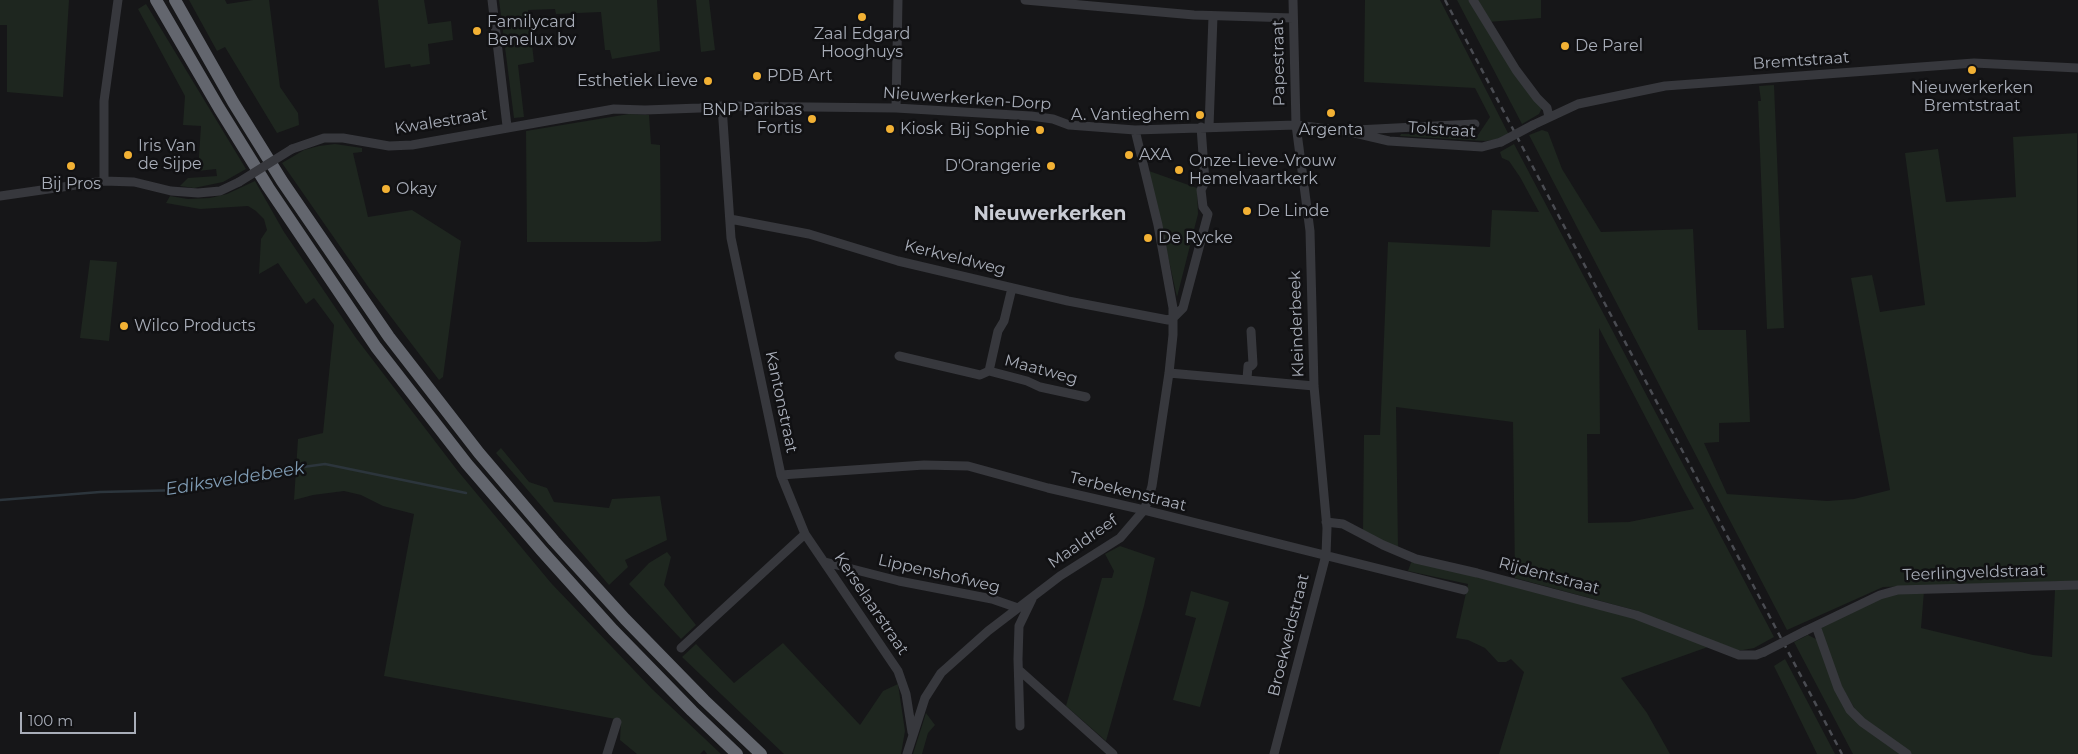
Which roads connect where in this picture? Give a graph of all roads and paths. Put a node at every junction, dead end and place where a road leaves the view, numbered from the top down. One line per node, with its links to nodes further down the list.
1 (118, 0): 22 (street)
2 (156, 0): 54 (highway)
3 (175, 0): 55 (highway)
4 (492, 0): 18 (street)
5 (898, 0): 13 (street)
6 (1025, 0): 9 (street)
7 (1293, 0): 10 (street, Papestraat)
8 (1473, 0): 14 (street)
9 (1213, 16): 10 (street); 19 (street)
10 (1293, 18): 16 (street, Papestraat)
11 (2078, 68): 14 (street, Bremtstraat)
12 (722, 106): 13 (street, Nieuwerkerken-Dorp); 18 (street, Kwalestraat); 24 (street, Kantonstraat)
13 (896, 108): 20 (street, Nieuwerkerken-Dorp)
14 (1549, 117): 17 (street, Bremtstraat)
15 (1475, 124): 21 (street, Tolstraat)
16 (1296, 125): 19 (street, Tolstraat); 21 (street, Tolstraat); 32 (street, Kleinderbeek)
17 (1533, 125): 21 (street, Tolstraat, bridge)
18 (507, 126): 22 (street, Kwalestraat, bridge)
19 (1205, 127): 20 (street, Nieuwerkerken-Dorp); 26 (street)
20 (1135, 130): 26 (street, Maaldreef)
21 (1346, 131)
22 (104, 181): 23 (street, Kwalestraat)
23 (0, 196)
24 (730, 219): 25 (street, Kerkveldweg); 34 (street, Kantonstraat)
25 (1012, 288): 26 (street, Kerkveldweg); 29 (street, Maatweg)
26 (1173, 318): 30 (street, Maaldreef)
27 (1251, 331): 31 (street)
28 (899, 356): 29 (street, Maatweg)
29 (989, 371): 33 (street, Maatweg)
30 (1169, 373): 31 (street); 35 (street, Maaldreef)
31 (1247, 379): 32 (street)
32 (1314, 386): 36 (street, Kleinderbeek)
33 (1086, 397)
34 (781, 475): 35 (street, Terbekenstraat); 37 (street, Kantonstraat)
35 (1144, 510): 38 (street, Terbekenstraat); 42 (street, Maaldreef)
36 (1326, 522): 38 (street, Broekveldstraat); 46 (street, Rijdentstraat)
37 (805, 534): 39 (street, Kerselaarstraat); 45 (street)
38 (1326, 555): 41 (street, Terbekenstraat); 58 (street, Broekveldstraat)
39 (825, 562): 43 (street, Lippenshofweg); 48 (street, Kerselaarstraat)
40 (2078, 585): 44 (street, Teerlingveldstraat)
41 (1464, 590)
42 (1034, 596): 43 (street); 47 (street, Maaldreef)
43 (1018, 608): 49 (street)
44 (1816, 626): 46 (street, Teerlingveldstraat, bridge); 59 (street)
45 (681, 648)
46 (1764, 652)
47 (1019, 670): 51 (street, Maaldreef); 57 (street)
48 (906, 694): 49 (street); 52 (street, Kerselaarstraat)
49 (925, 698): 52 (street)
50 (617, 722): 53 (street)
51 (1020, 726)
52 (912, 732): 56 (street)
53 (607, 754)
54 (737, 754)
55 (761, 754)
56 (907, 754)
57 (1113, 754)
58 (1274, 754)
59 (1907, 754)

